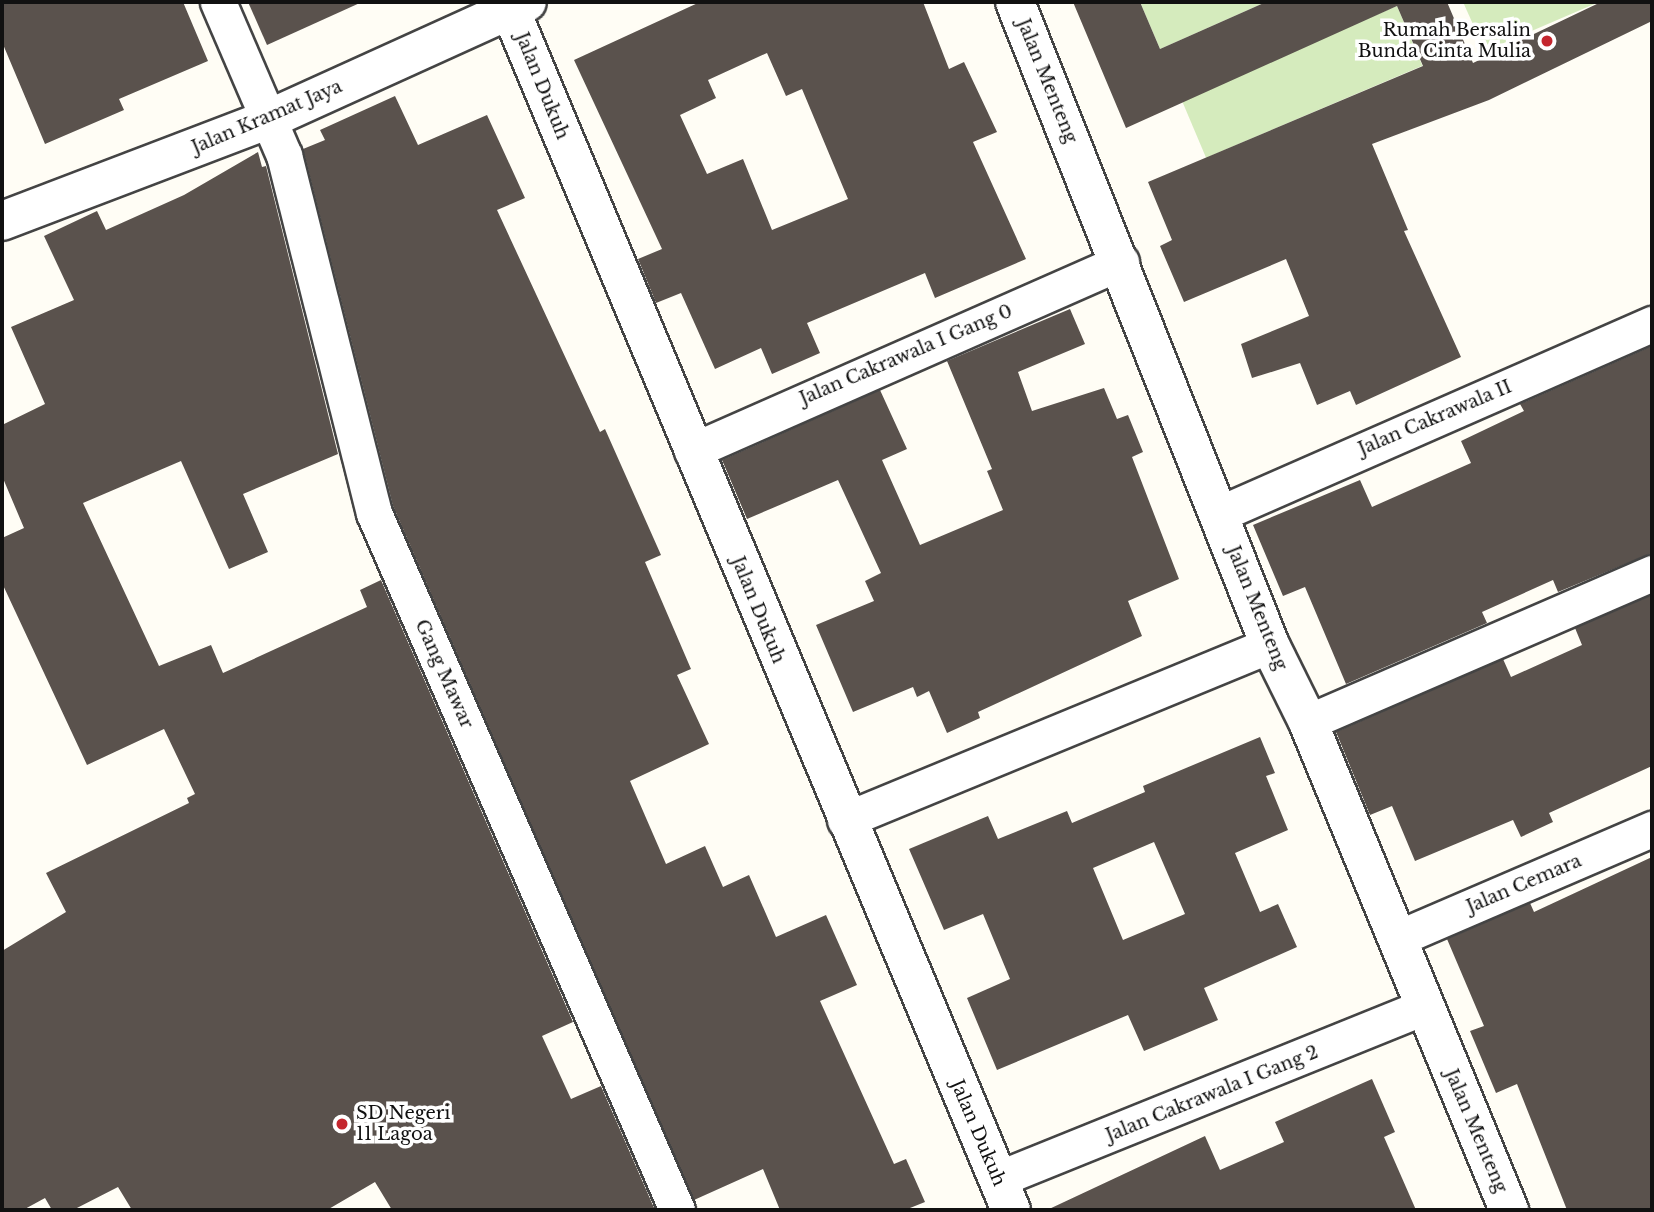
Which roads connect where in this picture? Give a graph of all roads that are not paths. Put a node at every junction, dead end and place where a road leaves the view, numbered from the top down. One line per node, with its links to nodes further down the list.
1 (218, 2): 4 (street, Gang Mawar)
2 (1015, 2): 6 (street, Jalan Menteng)
3 (515, 4): 4 (street, Jalan Kramat Jaya); 8 (street, Jalan Dukuh)
4 (269, 119): 5 (street, Jalan Kramat Jaya); 18 (street, Gang Mawar)
5 (2, 221)
6 (1121, 262): 8 (street, Jalan Cakrawala I Gang 0); 9 (street, Jalan Menteng)
7 (1652, 324): 9 (street, Jalan Cakrawala II)
8 (692, 451): 13 (street, Jalan Dukuh)
9 (1219, 514): 11 (street, Jalan Menteng)
10 (1652, 573): 12 (street)
11 (1270, 645): 12 (street, Jalan Menteng); 13 (street)
12 (1308, 722): 15 (street, Jalan Menteng)
13 (845, 820): 17 (street, Jalan Dukuh)
14 (1652, 829): 15 (street, Jalan Cemara)
15 (1396, 939): 16 (street, Jalan Menteng)
16 (1424, 1007): 17 (street, Jalan Cakrawala I Gang 2); 19 (street, Jalan Menteng)
17 (1004, 1195)
18 (677, 1210)
19 (1509, 1210)

